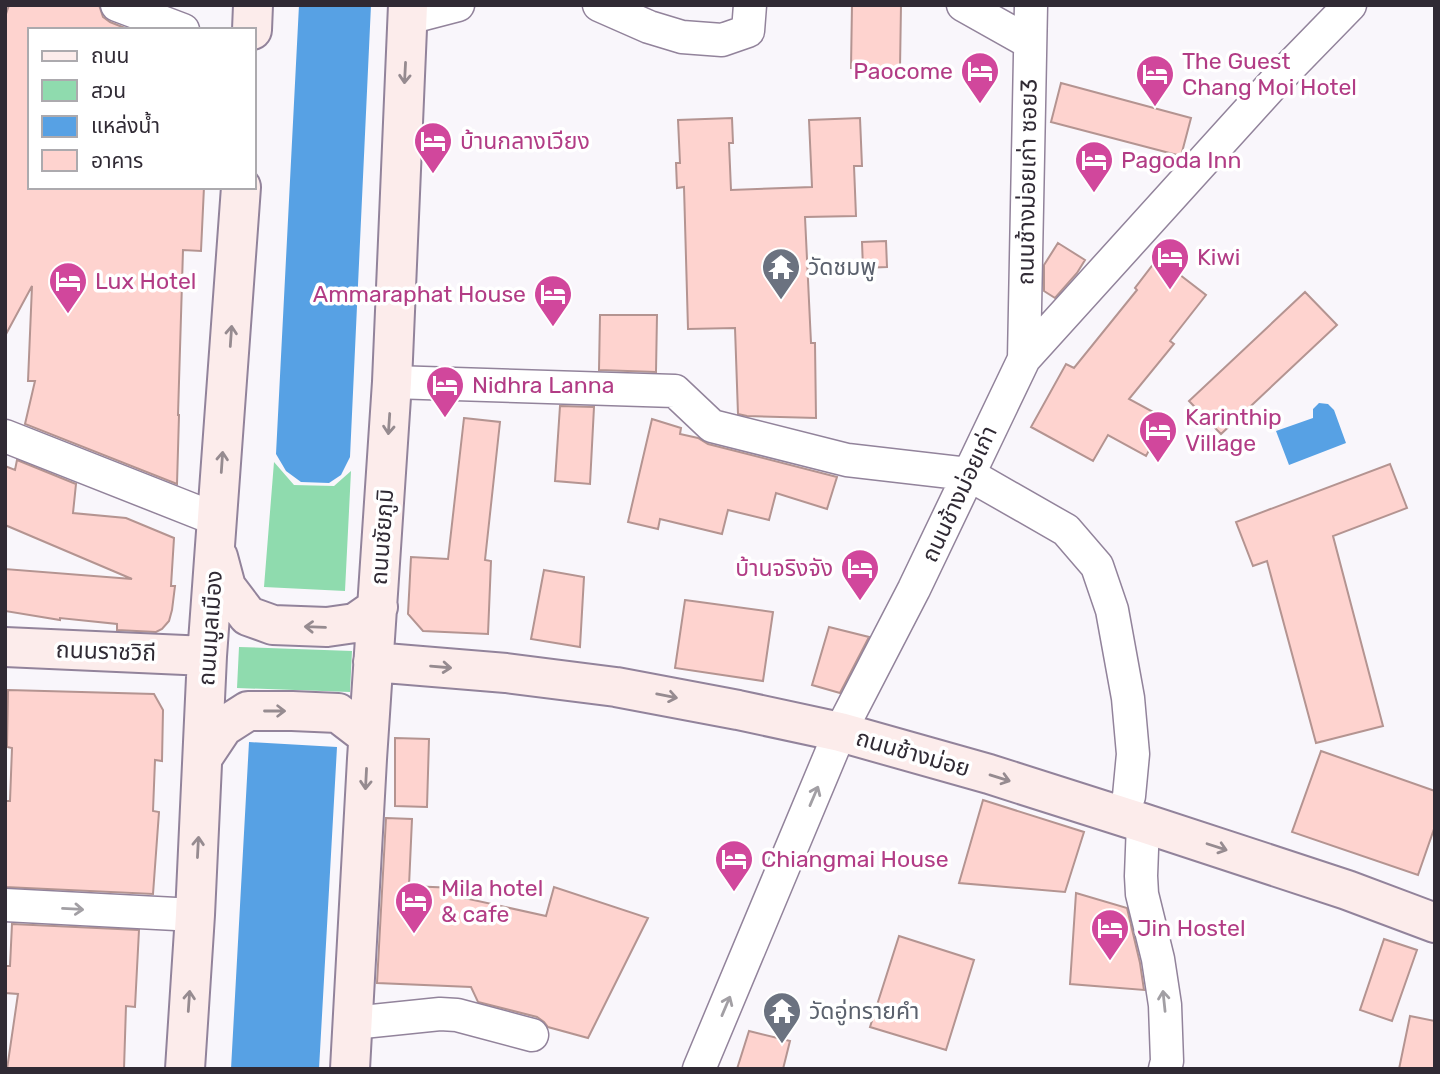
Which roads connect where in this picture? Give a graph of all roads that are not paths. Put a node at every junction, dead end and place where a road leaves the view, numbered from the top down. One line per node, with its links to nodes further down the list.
1 (117, 5): 10 (street)
2 (253, 5): 11 (main road)
3 (458, 5): 8 (street)
4 (599, 5): 9 (street)
5 (963, 5): 12 (street)
6 (1031, 5): 12 (street, ถนนช้างม่อยเก่า ซอย3)
7 (1350, 5): 14 (street, ถนนช้างม่อยเก่า)
8 (408, 12): 15 (main road, ถนนชัยภูมิ, one-way to 15)
9 (749, 18)
10 (178, 28)
11 (252, 28)
12 (1029, 42): 14 (street, ถนนช้างม่อยเก่า ซอย3)
13 (241, 189): 18 (main road, ถนนมูลเมือง, one-way to 13)
14 (1024, 359): 17 (street, ถนนช้างม่อยเก่า)
15 (392, 382): 17 (street); 19 (main road, ถนนชัยภูมิ, one-way to 19)
16 (5, 436): 18 (street)
17 (968, 474): 23 (street, ถนนช้างม่อยเก่า); 26 (street)
18 (217, 534): 19 (main road, one-way to 18); 21 (main road, ถนนมูลเมือง)
19 (378, 607): 22 (main road, ถนนชัยภูมิ)
20 (5, 647): 21 (main road, ถนนราชวิถี)
21 (207, 656): 25 (main road, ถนนมูลเมือง)
22 (373, 662): 23 (main road, ถนนช้างม่อย, one-way to 23); 24 (main road, ถนนชัยภูมิ)
23 (840, 732): 26 (main road, ถนนช้างม่อย, one-way to 26); 34 (street, ถนนช้างม่อยเก่า, one-way to 23)
24 (368, 736): 25 (main road, one-way to 24); 30 (main road, ถนนชัยภูมิ, one-way to 30)
25 (203, 757): 28 (main road, ถนนมูลเมือง, one-way to 25)
26 (1133, 819): 29 (main road, ถนนช้างม่อย, one-way to 29); 35 (street, one-way to 26)
27 (5, 905): 28 (street, one-way to 28)
28 (195, 915): 32 (main road, ถนนมูลเมือง, one-way to 28)
29 (1435, 923)
30 (353, 1023): 31 (street); 33 (main road, ถนนชัยภูมิ)
31 (532, 1035)
32 (185, 1069)
33 (350, 1069)
34 (699, 1069)
35 (1165, 1069)

